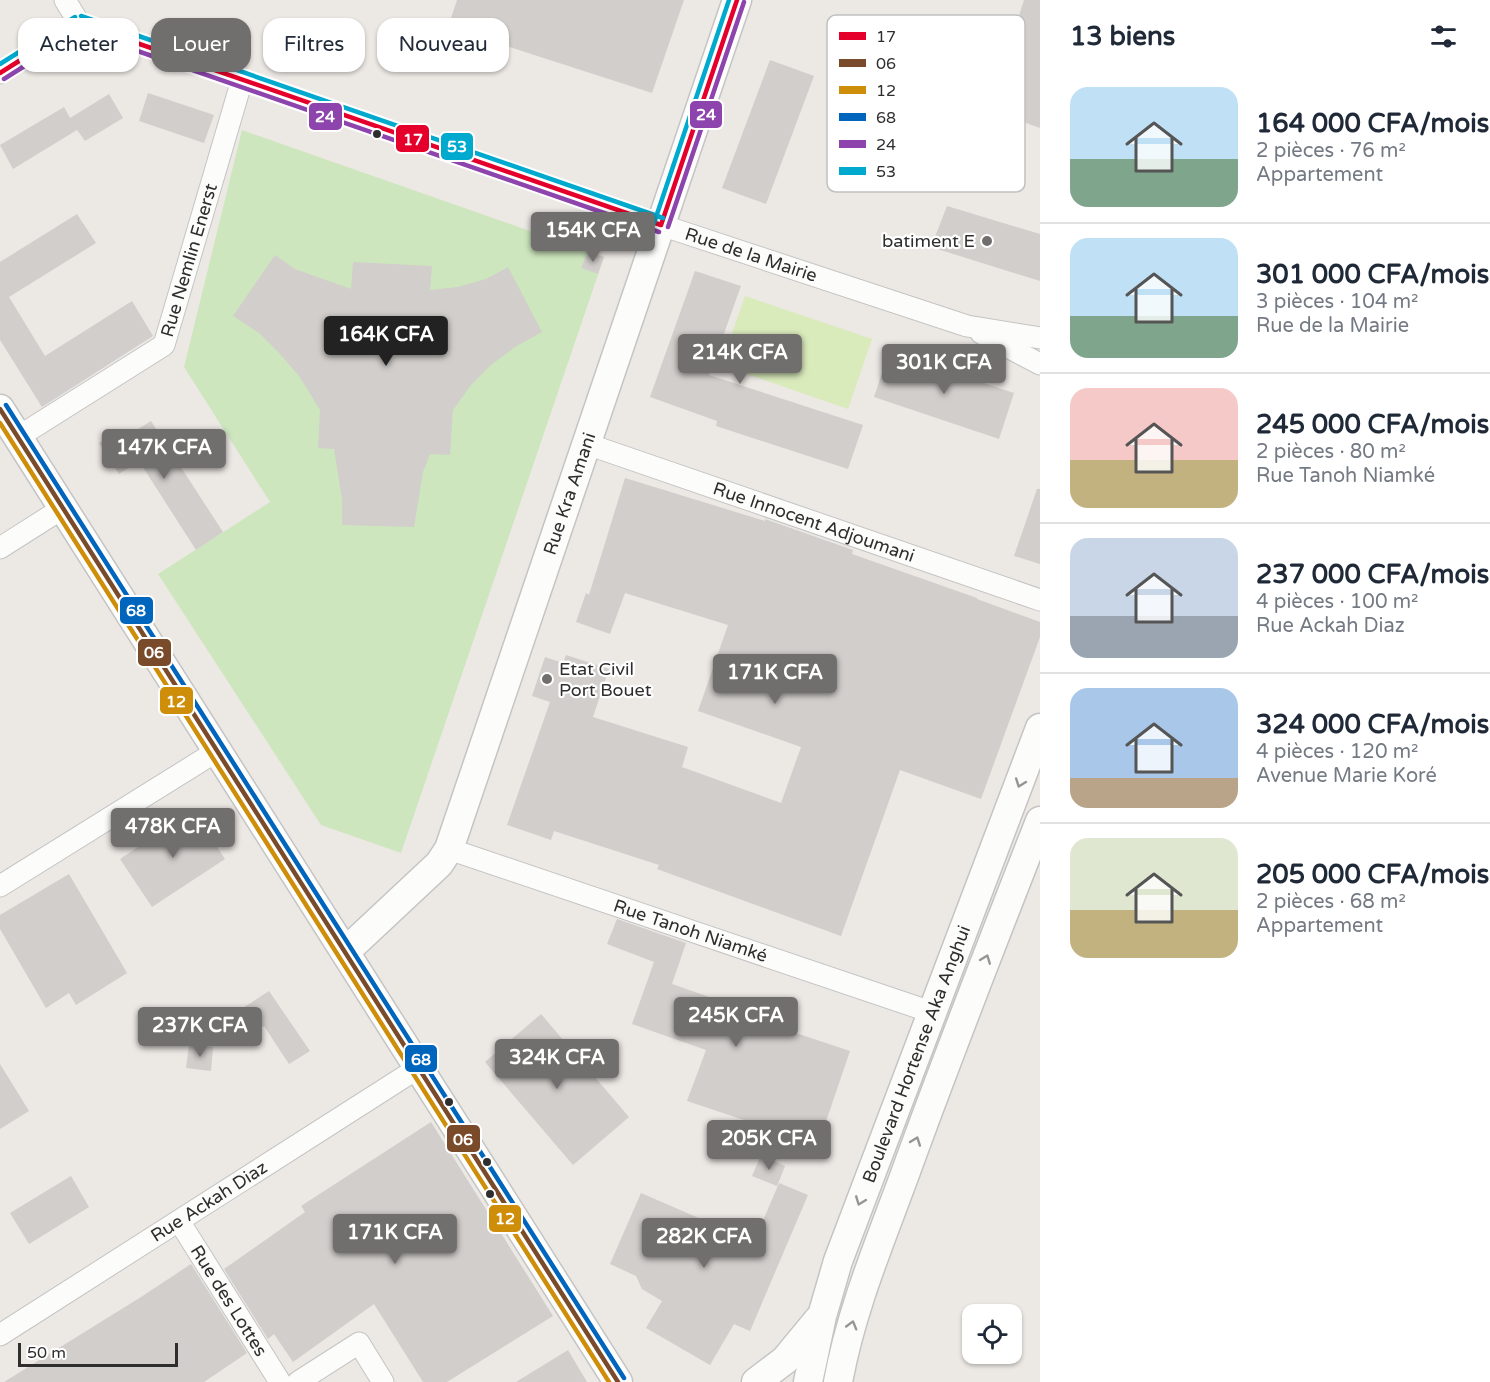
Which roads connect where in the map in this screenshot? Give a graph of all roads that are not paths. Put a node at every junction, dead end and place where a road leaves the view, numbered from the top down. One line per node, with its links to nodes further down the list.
1 (65, 0): 3 (street)
2 (737, 0): 8 (main road, Rue Kra Amani)
3 (76, 18)
4 (139, 44): 7 (street, Rue de la Mairie)
5 (18, 62): 6 (street)
6 (0, 73)
7 (242, 80): 8 (street, Rue de la Mairie); 13 (street, Rue Nemlin Enerst)
8 (661, 225): 9 (street, Rue de la Mairie); 14 (main road, Rue Kra Amani)
9 (967, 326): 10 (street, Rue de la Mairie); 11 (street, Rue de la Mairie)
10 (1040, 338)
11 (1040, 364)
12 (0, 409): 13 (main road)
13 (18, 437): 15 (main road)
14 (586, 444): 17 (street, Rue Innocent Adjoumani); 21 (main road, Rue Kra Amani)
15 (63, 508): 16 (street); 19 (main road)
16 (0, 548)
17 (1040, 600)
18 (1040, 728): 24 (main road, Boulevard Hortense Aka Anghui, one-way to 24)
19 (217, 751): 22 (street); 23 (main road)
20 (1040, 820): 35 (main road, Boulevard Hortense Aka Anghui, one-way to 20)
21 (449, 849): 23 (main road, Rue Kra Amani); 24 (street, Rue Tanoh Niamké)
22 (0, 886)
23 (345, 952): 25 (main road)
24 (931, 1012): 27 (main road, Boulevard Hortense Aka Anghui, one-way to 27)
25 (418, 1068): 26 (street, Rue Ackah Diaz); 32 (main road)
26 (178, 1221): 28 (street, Rue Ackah Diaz); 29 (street, Rue des Lottes)
27 (822, 1316): 33 (main road); 34 (main road, Boulevard Hortense Aka Anghui)
28 (0, 1335)
29 (280, 1382)
30 (298, 1382): 31 (street)
31 (383, 1382)
32 (618, 1382)
33 (756, 1382)
34 (808, 1382)
35 (838, 1382)

